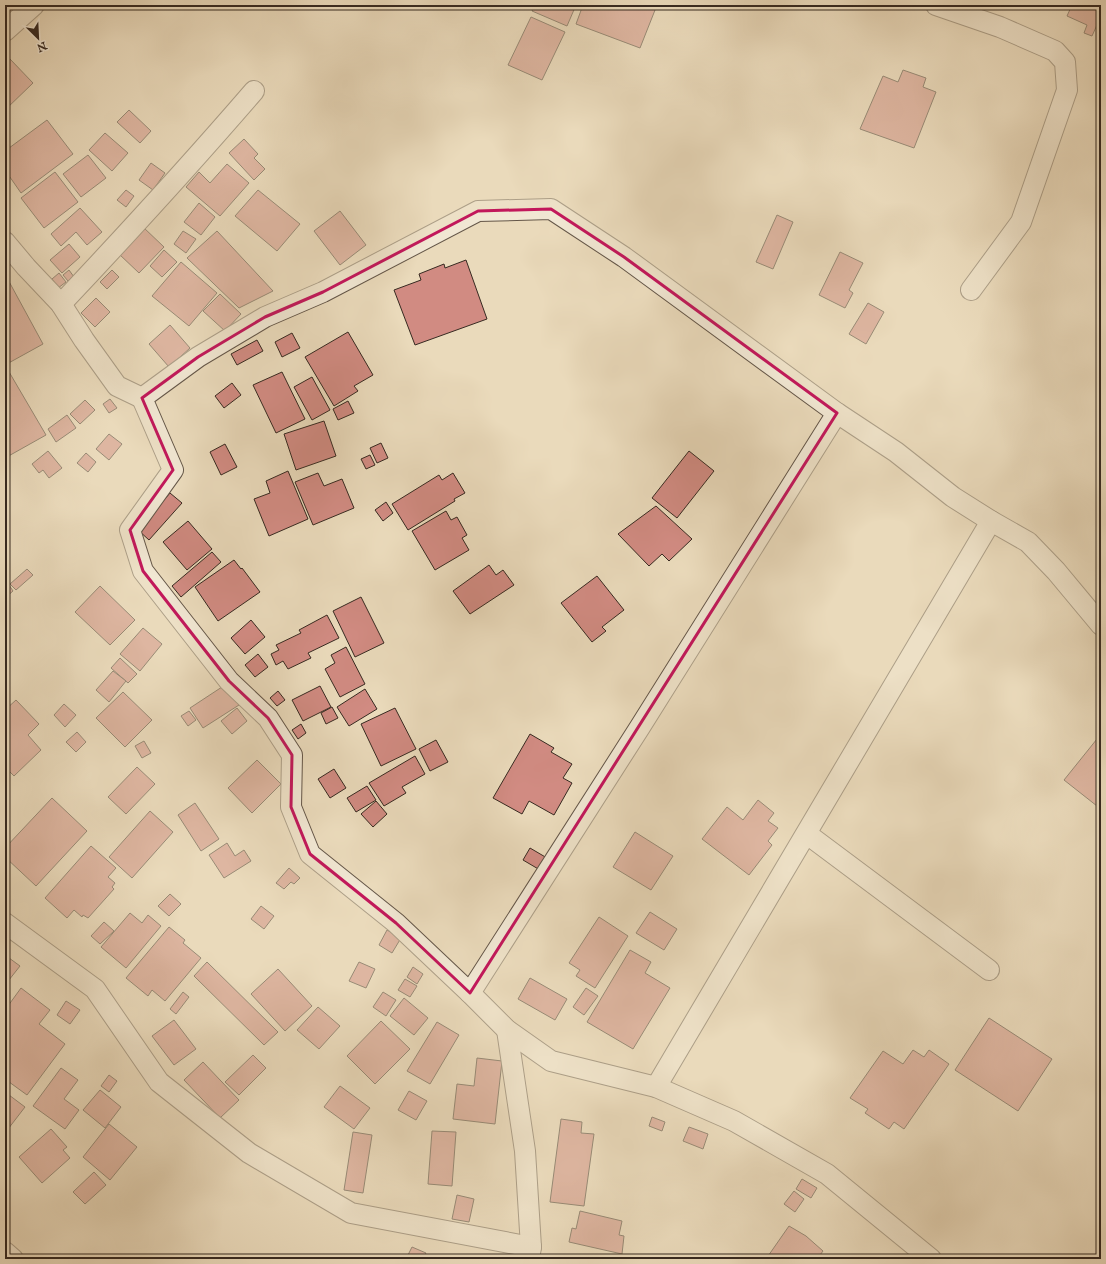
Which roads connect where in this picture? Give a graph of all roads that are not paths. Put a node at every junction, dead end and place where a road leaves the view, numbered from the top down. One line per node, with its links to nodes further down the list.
1 (34, 5): 3 (street)
2 (936, 5): 6 (street)
3 (5, 31)
4 (254, 91): 7 (street)
5 (5, 242): 7 (street)
6 (971, 290)
7 (61, 304): 8 (street)
8 (142, 398): 9 (street); 15 (street)
9 (837, 413): 10 (street); 15 (street)
10 (991, 521): 11 (street); 12 (street)
11 (1100, 622)
12 (807, 834): 14 (street); 17 (street)
13 (5, 923): 19 (street)
14 (989, 970)
15 (470, 993): 16 (street)
16 (506, 1030): 17 (street); 19 (street)
17 (656, 1087): 21 (street)
18 (5, 1252): 20 (street)
19 (530, 1253)
20 (13, 1259)
21 (931, 1259)

